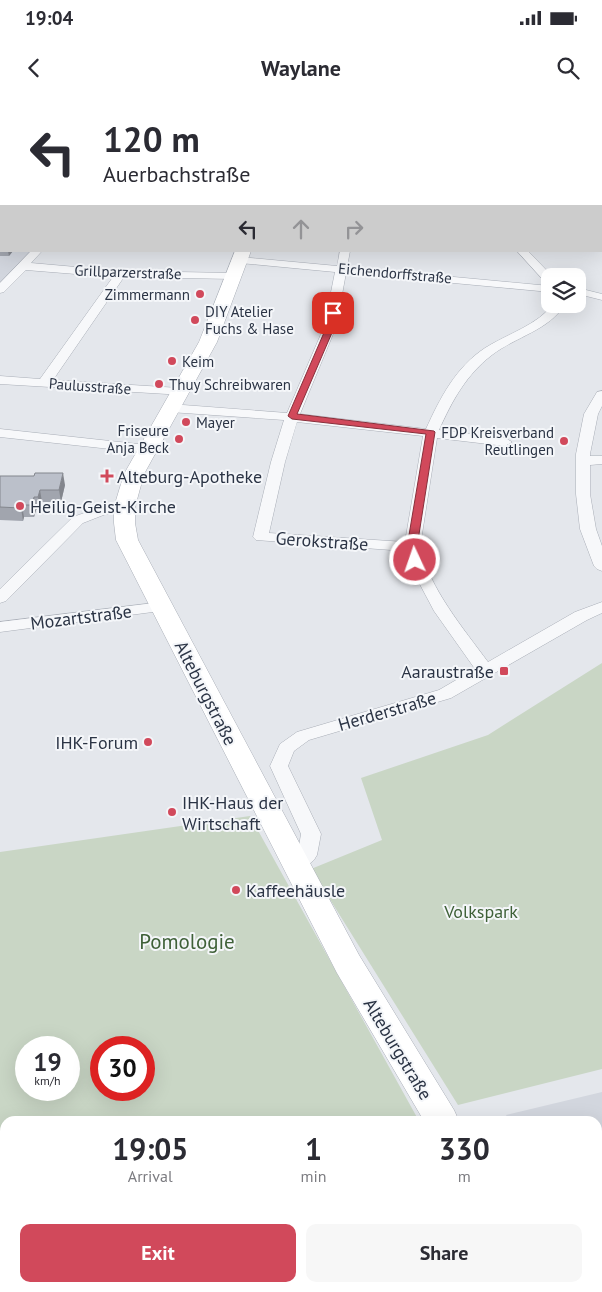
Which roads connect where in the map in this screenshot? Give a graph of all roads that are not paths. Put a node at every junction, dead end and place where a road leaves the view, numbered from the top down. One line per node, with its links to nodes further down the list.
1 (36, 252): 5 (street)
2 (345, 252): 6 (street)
3 (523, 252): 7 (street)
4 (239, 262): 6 (street, Eichendorffstraße); 8 (street, Grillparzerstraße); 18 (main road, Alteburgstraße)
5 (22, 266): 8 (street, Grillparzerstraße); 11 (street)
6 (342, 268): 10 (street, Eichendorffstraße); 21 (street)
7 (541, 271)
8 (121, 274): 17 (street)
9 (602, 284): 12 (street)
10 (541, 287)
11 (0, 290)
12 (586, 290)
13 (586, 293): 14 (street)
14 (602, 297)
15 (552, 313): 22 (street)
16 (0, 380): 17 (street, Paulusstraße)
17 (44, 383): 18 (street, Paulusstraße)
18 (179, 392): 20 (main road, Alteburgstraße)
19 (602, 394): 27 (street)
20 (170, 408): 21 (street); 25 (main road, Alteburgstraße)
21 (292, 416): 22 (street); 29 (street, Gerokstraße)
22 (431, 432): 24 (street); 29 (street)
23 (0, 433): 25 (street)
24 (505, 442)
25 (147, 450): 28 (main road, Alteburgstraße)
26 (602, 460): 27 (street)
27 (583, 461): 30 (street)
28 (124, 509): 31 (street); 32 (main road, Alteburgstraße)
29 (412, 547): 35 (street)
30 (602, 566)
31 (0, 598)
32 (162, 607): 34 (street, Mozartstraße); 36 (main road, Alteburgstraße)
33 (602, 607): 35 (street, Herderstraße)
34 (0, 626)
35 (486, 672): 36 (street, Herderstraße)
36 (295, 865): 37 (main road, Alteburgstraße)
37 (439, 1116)

